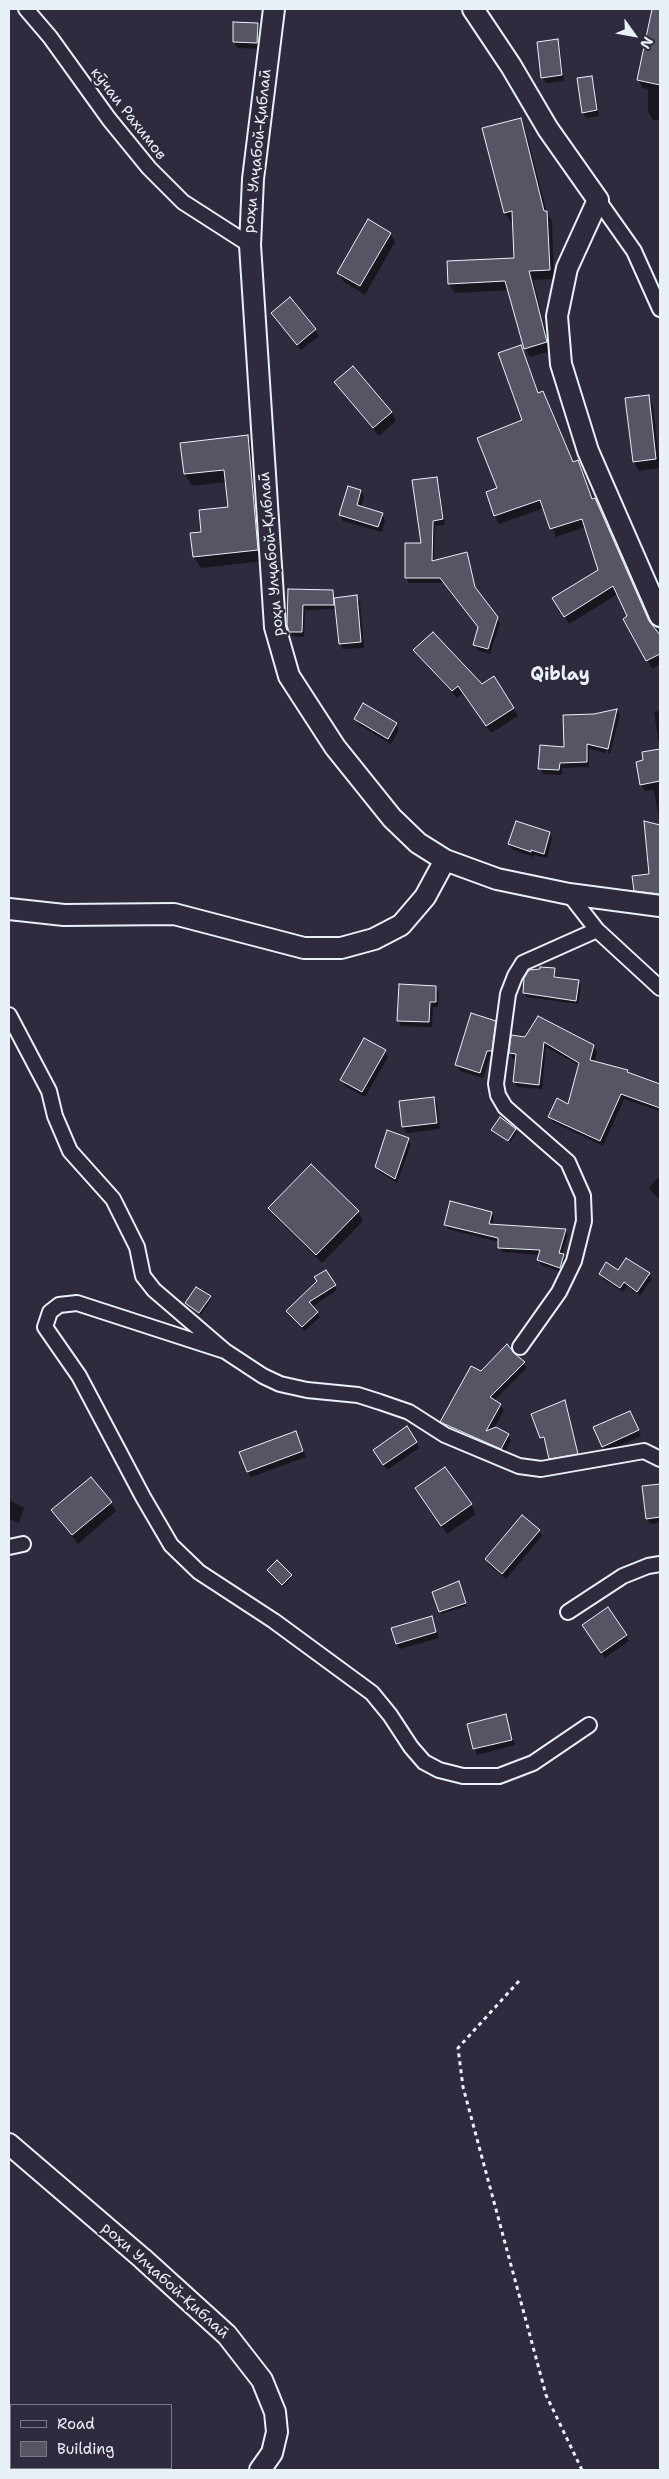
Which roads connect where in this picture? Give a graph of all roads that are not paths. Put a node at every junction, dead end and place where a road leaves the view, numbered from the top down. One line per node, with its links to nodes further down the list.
1 (26, 9): 5 (street, кӯчаи Рахимов)
2 (274, 9): 5 (street, роҳи Улҷабой-Қиблаӣ)
3 (473, 9): 4 (street)
4 (598, 200): 6 (street); 7 (street)
5 (250, 245): 8 (street, роҳи Улҷабой-Қиблаӣ)
6 (660, 309)
7 (660, 616)
8 (445, 860): 9 (street, роҳи Улҷабой-Қиблаӣ); 11 (street)
9 (569, 894): 10 (street, роҳи Улҷабой-Қиблаӣ); 12 (street)
10 (660, 906)
11 (9, 909)
12 (597, 930): 13 (street); 15 (street)
13 (660, 988)
14 (9, 1015): 16 (street)
15 (520, 1347)
16 (225, 1351): 17 (street); 22 (street)
17 (660, 1459)
18 (23, 1544): 19 (street)
19 (9, 1548)
20 (660, 1564): 21 (street)
21 (568, 1612)
22 (589, 1725)
23 (9, 2144): 24 (street, роҳи Улҷабой-Қиблаӣ)
24 (262, 2469)

